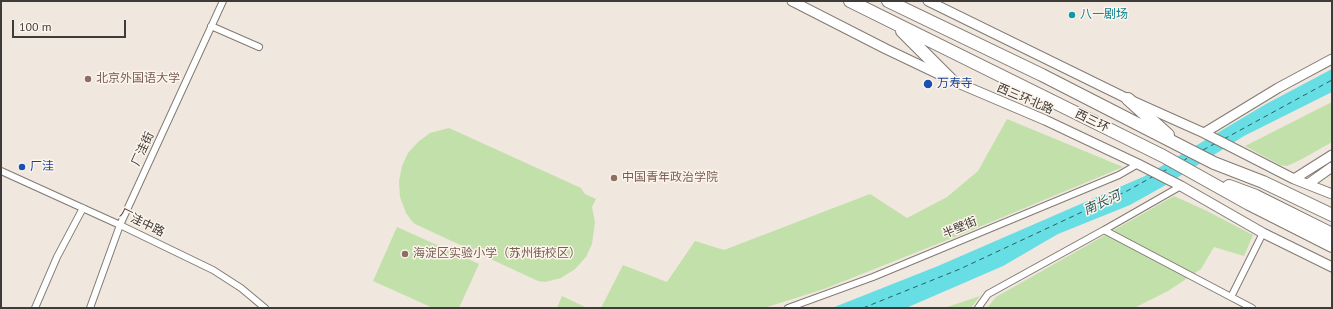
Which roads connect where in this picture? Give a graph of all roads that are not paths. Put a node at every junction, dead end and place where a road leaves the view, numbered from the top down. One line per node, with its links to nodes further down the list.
1 (223, 1): 7 (street, 厂洼街)
2 (792, 1): 10 (street, 西三环北路)
3 (850, 1): 6 (highway, 西三环)
4 (888, 1): 13 (highway, 西三环)
5 (928, 1): 11 (street)
6 (894, 23): 10 (highway); 19 (highway, 西三环)
7 (211, 26): 8 (street); 26 (street, 厂洼街)
8 (259, 47)
9 (1332, 60): 12 (street)
10 (951, 80): 16 (street, 西三环北路)
11 (1128, 99): 12 (street); 13 (highway)
12 (1204, 133): 20 (street)
13 (1181, 146): 15 (highway, 西三环)
14 (1332, 155): 20 (street)
15 (1214, 163): 25 (highway, 西三环); 27 (highway)
16 (1142, 166): 22 (street, 西三环北路); 39 (street, 半壁街)
17 (1332, 167): 21 (street)
18 (1, 171): 24 (street, 厂洼中路)
19 (1194, 172): 30 (highway); 31 (highway, 西三环)
20 (1294, 179): 21 (street)
21 (1308, 184): 23 (street)
22 (1181, 186): 28 (street); 29 (street, 西三环北路)
23 (1332, 194)
24 (83, 208): 26 (street, 厂洼中路); 36 (street)
25 (1332, 215)
26 (120, 225): 37 (street, 厂洼街); 38 (street, 厂洼中路)
27 (1332, 226)
28 (1104, 230): 35 (street); 40 (street)
29 (1263, 232): 34 (street, 西三环北路); 35 (street)
30 (1332, 234)
31 (1314, 237): 32 (highway, 西三环); 33 (highway)
32 (1332, 246)
33 (1332, 251)
34 (1332, 267)
35 (1231, 297): 41 (street)
36 (35, 308)
37 (90, 308)
38 (265, 308)
39 (788, 308)
40 (978, 308)
41 (1252, 308)

